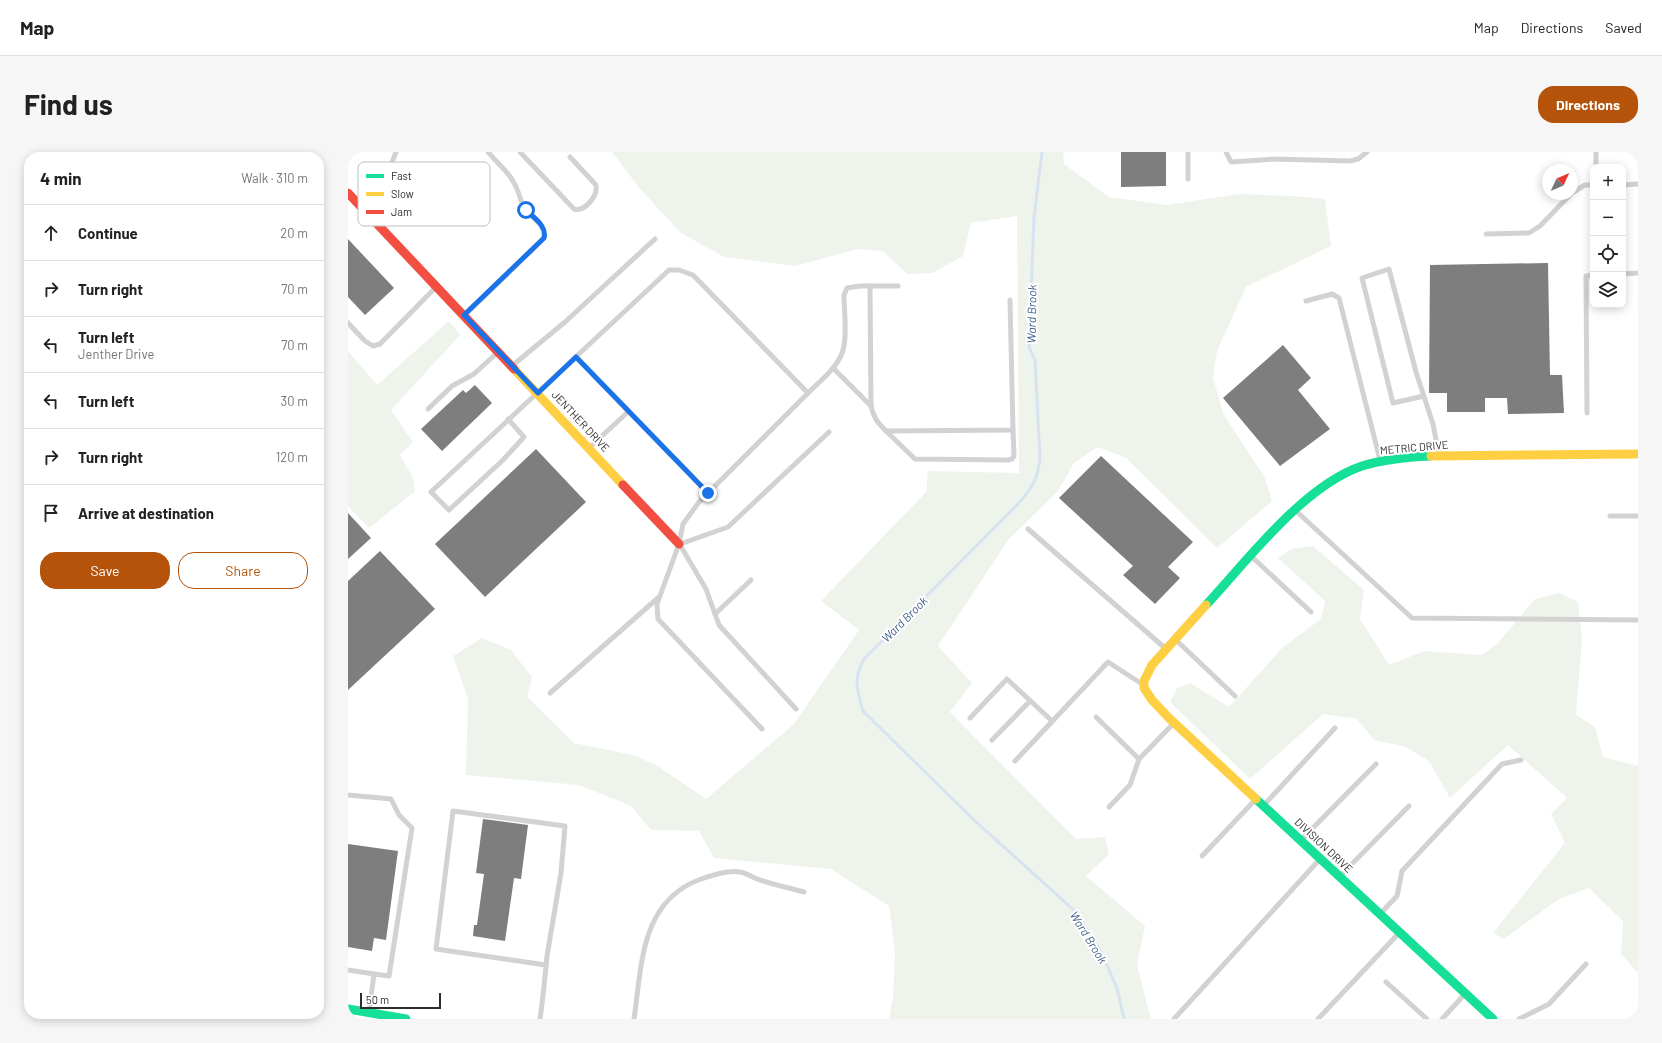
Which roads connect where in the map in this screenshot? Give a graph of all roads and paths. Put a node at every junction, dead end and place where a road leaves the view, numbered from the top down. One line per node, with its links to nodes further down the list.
1 (396, 152): 9 (lane)
2 (488, 152): 30 (lane)
3 (520, 152): 8 (lane)
4 (1188, 152): 11 (lane)
5 (1226, 152): 6 (lane)
6 (1367, 152)
7 (1596, 152): 10 (lane)
8 (570, 157)
9 (392, 162)
10 (1596, 164)
11 (1188, 179)
12 (1638, 184): 14 (lane)
13 (1590, 185): 15 (lane)
14 (1626, 185)
15 (1578, 190)
16 (348, 193): 18 (street, JENTHER DRIVE)
17 (1566, 200): 20 (lane)
18 (358, 203)
19 (380, 226): 25 (street, JENTHER DRIVE)
20 (1486, 234)
21 (655, 238): 34 (lane)
22 (1638, 273): 23 (lane)
23 (1626, 274)
24 (1590, 275): 42 (lane)
25 (437, 286): 30 (street, JENTHER DRIVE); 31 (lane)
26 (870, 286): 27 (lane); 35 (lane); 39 (lane)
27 (898, 286)
28 (1010, 300): 44 (lane)
29 (1306, 301): 50 (lane)
30 (464, 315): 32 (street, JENTHER DRIVE)
31 (348, 323)
32 (499, 351): 34 (street, JENTHER DRIVE); 40 (lane)
33 (576, 357): 36 (lane); 37 (lane); 41 (lane)
34 (512, 366): 36 (street, JENTHER DRIVE)
35 (833, 368): 37 (lane); 39 (lane)
36 (538, 393): 43 (lane); 47 (street, JENTHER DRIVE)
37 (808, 393): 51 (lane)
38 (1424, 396): 38 (lane); 49 (lane)
39 (871, 406): 45 (lane)
40 (428, 409)
41 (629, 411): 47 (lane); 51 (lane)
42 (1587, 413)
43 (508, 420): 43 (lane)
44 (1013, 430): 45 (lane); 45 (lane)
45 (886, 431)
46 (828, 432): 56 (lane)
47 (589, 447): 56 (street, JENTHER DRIVE)
48 (1638, 454): 49 (street, METRIC DRIVE)
49 (1439, 456): 50 (street, METRIC DRIVE)
50 (1380, 461): 52 (street, METRIC DRIVE)
51 (708, 493): 56 (lane)
52 (1295, 510): 57 (street, METRIC DRIVE); 62 (lane)
53 (1610, 516): 54 (lane)
54 (1638, 516)
55 (1028, 529): 64 (lane)
56 (679, 544): 59 (lane); 61 (lane)
57 (1251, 556): 60 (lane); 63 (street, METRIC DRIVE)
58 (751, 580): 61 (lane)
59 (660, 596): 66 (lane); 75 (lane)
60 (1311, 612)
61 (715, 614): 69 (lane)
62 (1638, 620)
63 (1175, 639): 64 (street, METRIC DRIVE); 67 (lane)
64 (1166, 648): 65 (street, METRIC DRIVE)
65 (1143, 685): 72 (lane); 73 (street, DIVISION DRIVE)
66 (550, 693)
67 (1235, 696)
68 (1030, 701): 71 (lane); 72 (lane); 76 (lane)
69 (796, 709)
70 (1096, 717): 77 (lane)
71 (970, 718)
72 (1052, 721): 79 (lane)
73 (1174, 722): 77 (lane); 82 (street, DIVISION DRIVE)
74 (1336, 728): 83 (lane)
75 (762, 729)
76 (992, 740)
77 (1139, 759): 85 (lane)
78 (1521, 760): 91 (lane)
79 (1015, 761)
80 (1376, 764): 86 (lane)
81 (348, 795): 96 (lane)
82 (1257, 799): 83 (street, DIVISION DRIVE); 87 (lane)
83 (1264, 805): 86 (street, DIVISION DRIVE)
84 (1409, 806): 89 (lane)
85 (1109, 807)
86 (1301, 840): 88 (street, DIVISION DRIVE)
87 (1202, 856)
88 (1320, 858): 89 (street, DIVISION DRIVE); 105 (lane)
89 (1340, 876): 91 (street, DIVISION DRIVE)
90 (804, 892): 104 (lane)
91 (1381, 914): 92 (street, DIVISION DRIVE)
92 (1399, 932): 98 (street, DIVISION DRIVE); 106 (lane)
93 (1586, 964): 110 (lane)
94 (546, 965): 94 (lane); 103 (lane)
95 (348, 970): 96 (lane)
96 (374, 974): 100 (lane)
97 (1386, 982): 107 (lane)
98 (1466, 993): 108 (lane); 109 (street, DIVISION DRIVE)
99 (348, 1010): 100 (street)
100 (369, 1013): 101 (street)
101 (385, 1017): 102 (street)
102 (406, 1019)
103 (540, 1019)
104 (634, 1019)
105 (1174, 1019)
106 (1318, 1019)
107 (1427, 1019)
108 (1442, 1019)
109 (1493, 1019)
110 (1519, 1019)

